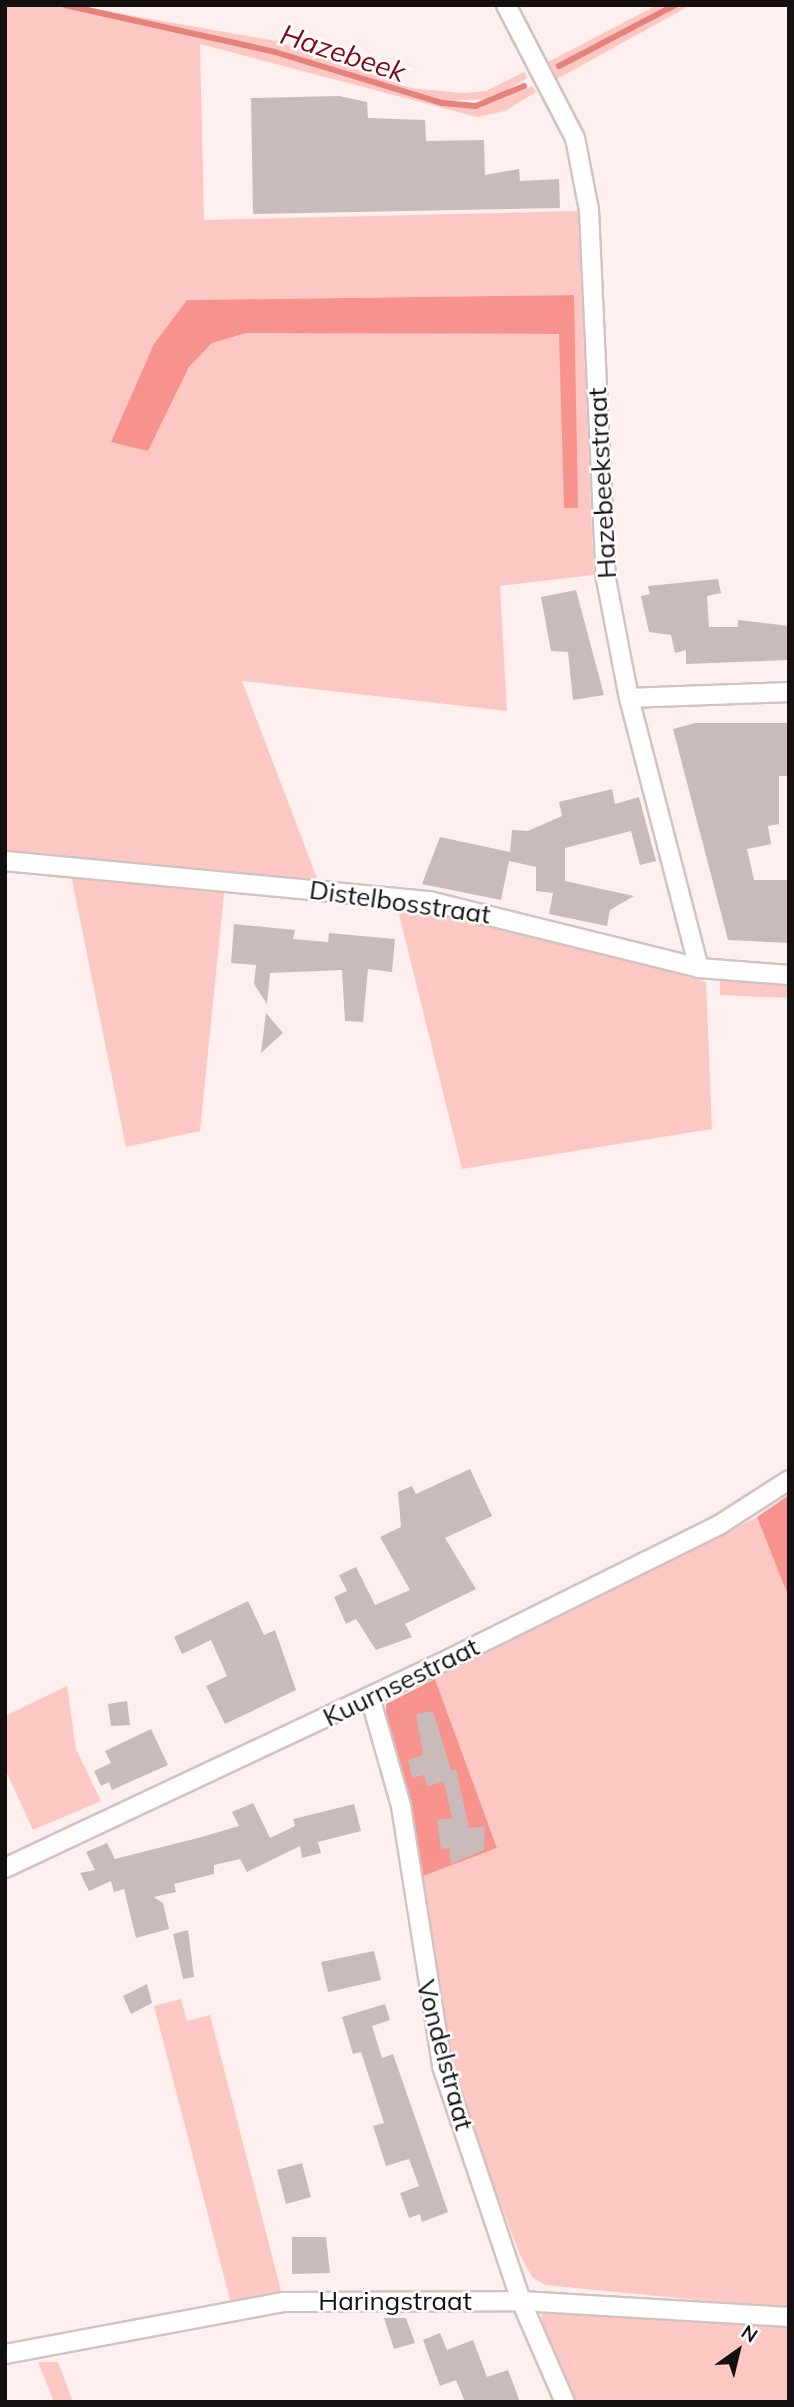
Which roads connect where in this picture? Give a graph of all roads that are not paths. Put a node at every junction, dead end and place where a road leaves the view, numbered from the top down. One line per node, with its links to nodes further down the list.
1 (506, 5): 3 (street, Hazebeekstraat)
2 (789, 692): 3 (street)
3 (629, 698): 5 (street, Hazebeekstraat)
4 (5, 860): 5 (street, Distelbosstraat)
5 (699, 968): 6 (street, Distelbosstraat)
6 (789, 975)
7 (789, 1480): 8 (street, Kuurnsestraat)
8 (370, 1698): 9 (street, Kuurnsestraat); 10 (street, Vondelstraat)
9 (5, 1868)
10 (521, 2301): 11 (street, Haringstraat); 12 (street, Haringstraat); 13 (street, Vondelstraat)
11 (789, 2316)
12 (5, 2354)
13 (565, 2402)

